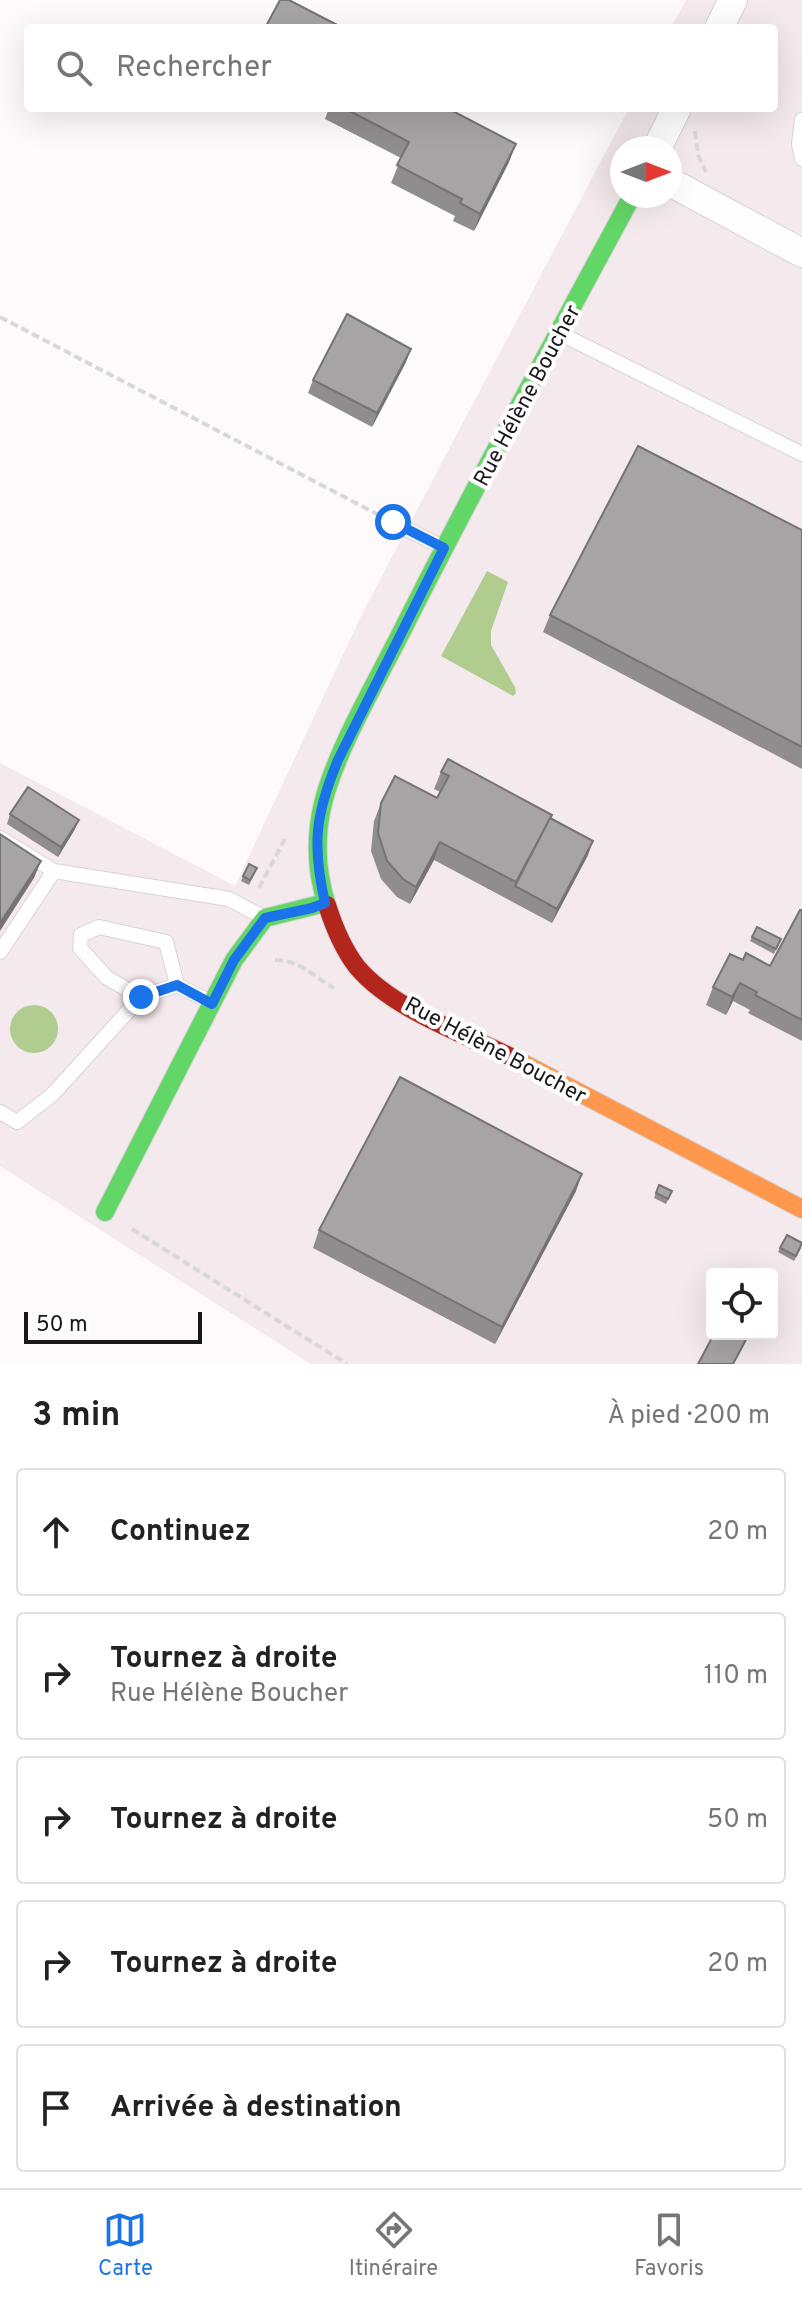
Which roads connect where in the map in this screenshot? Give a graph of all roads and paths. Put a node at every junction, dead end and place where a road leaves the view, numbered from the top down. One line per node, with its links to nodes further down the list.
1 (733, 0): 2 (street)
2 (721, 24)
3 (686, 117): 5 (street); 7 (path)
4 (802, 120): 6 (lane)
5 (668, 136)
6 (802, 159)
7 (710, 178)
8 (682, 188): 10 (street)
9 (626, 208): 12 (street, Rue Hélène Boucher)
10 (802, 253)
11 (0, 317): 14 (path)
12 (559, 333): 13 (lane); 15 (street, Rue Hélène Boucher)
13 (802, 454)
14 (393, 522): 15 (lane)
15 (444, 548): 18 (street, Rue Hélène Boucher)
16 (0, 838): 17 (lane)
17 (54, 871): 19 (lane); 20 (lane)
18 (325, 903): 19 (street); 25 (street, Rue Hélène Boucher)
19 (265, 918): 23 (street)
20 (0, 952)
21 (177, 985): 22 (lane); 22 (lane); 23 (lane)
22 (141, 997): 24 (lane)
23 (212, 1004): 26 (street)
24 (0, 1112)
25 (802, 1209)
26 (105, 1212): 27 (path)
27 (347, 1364)

